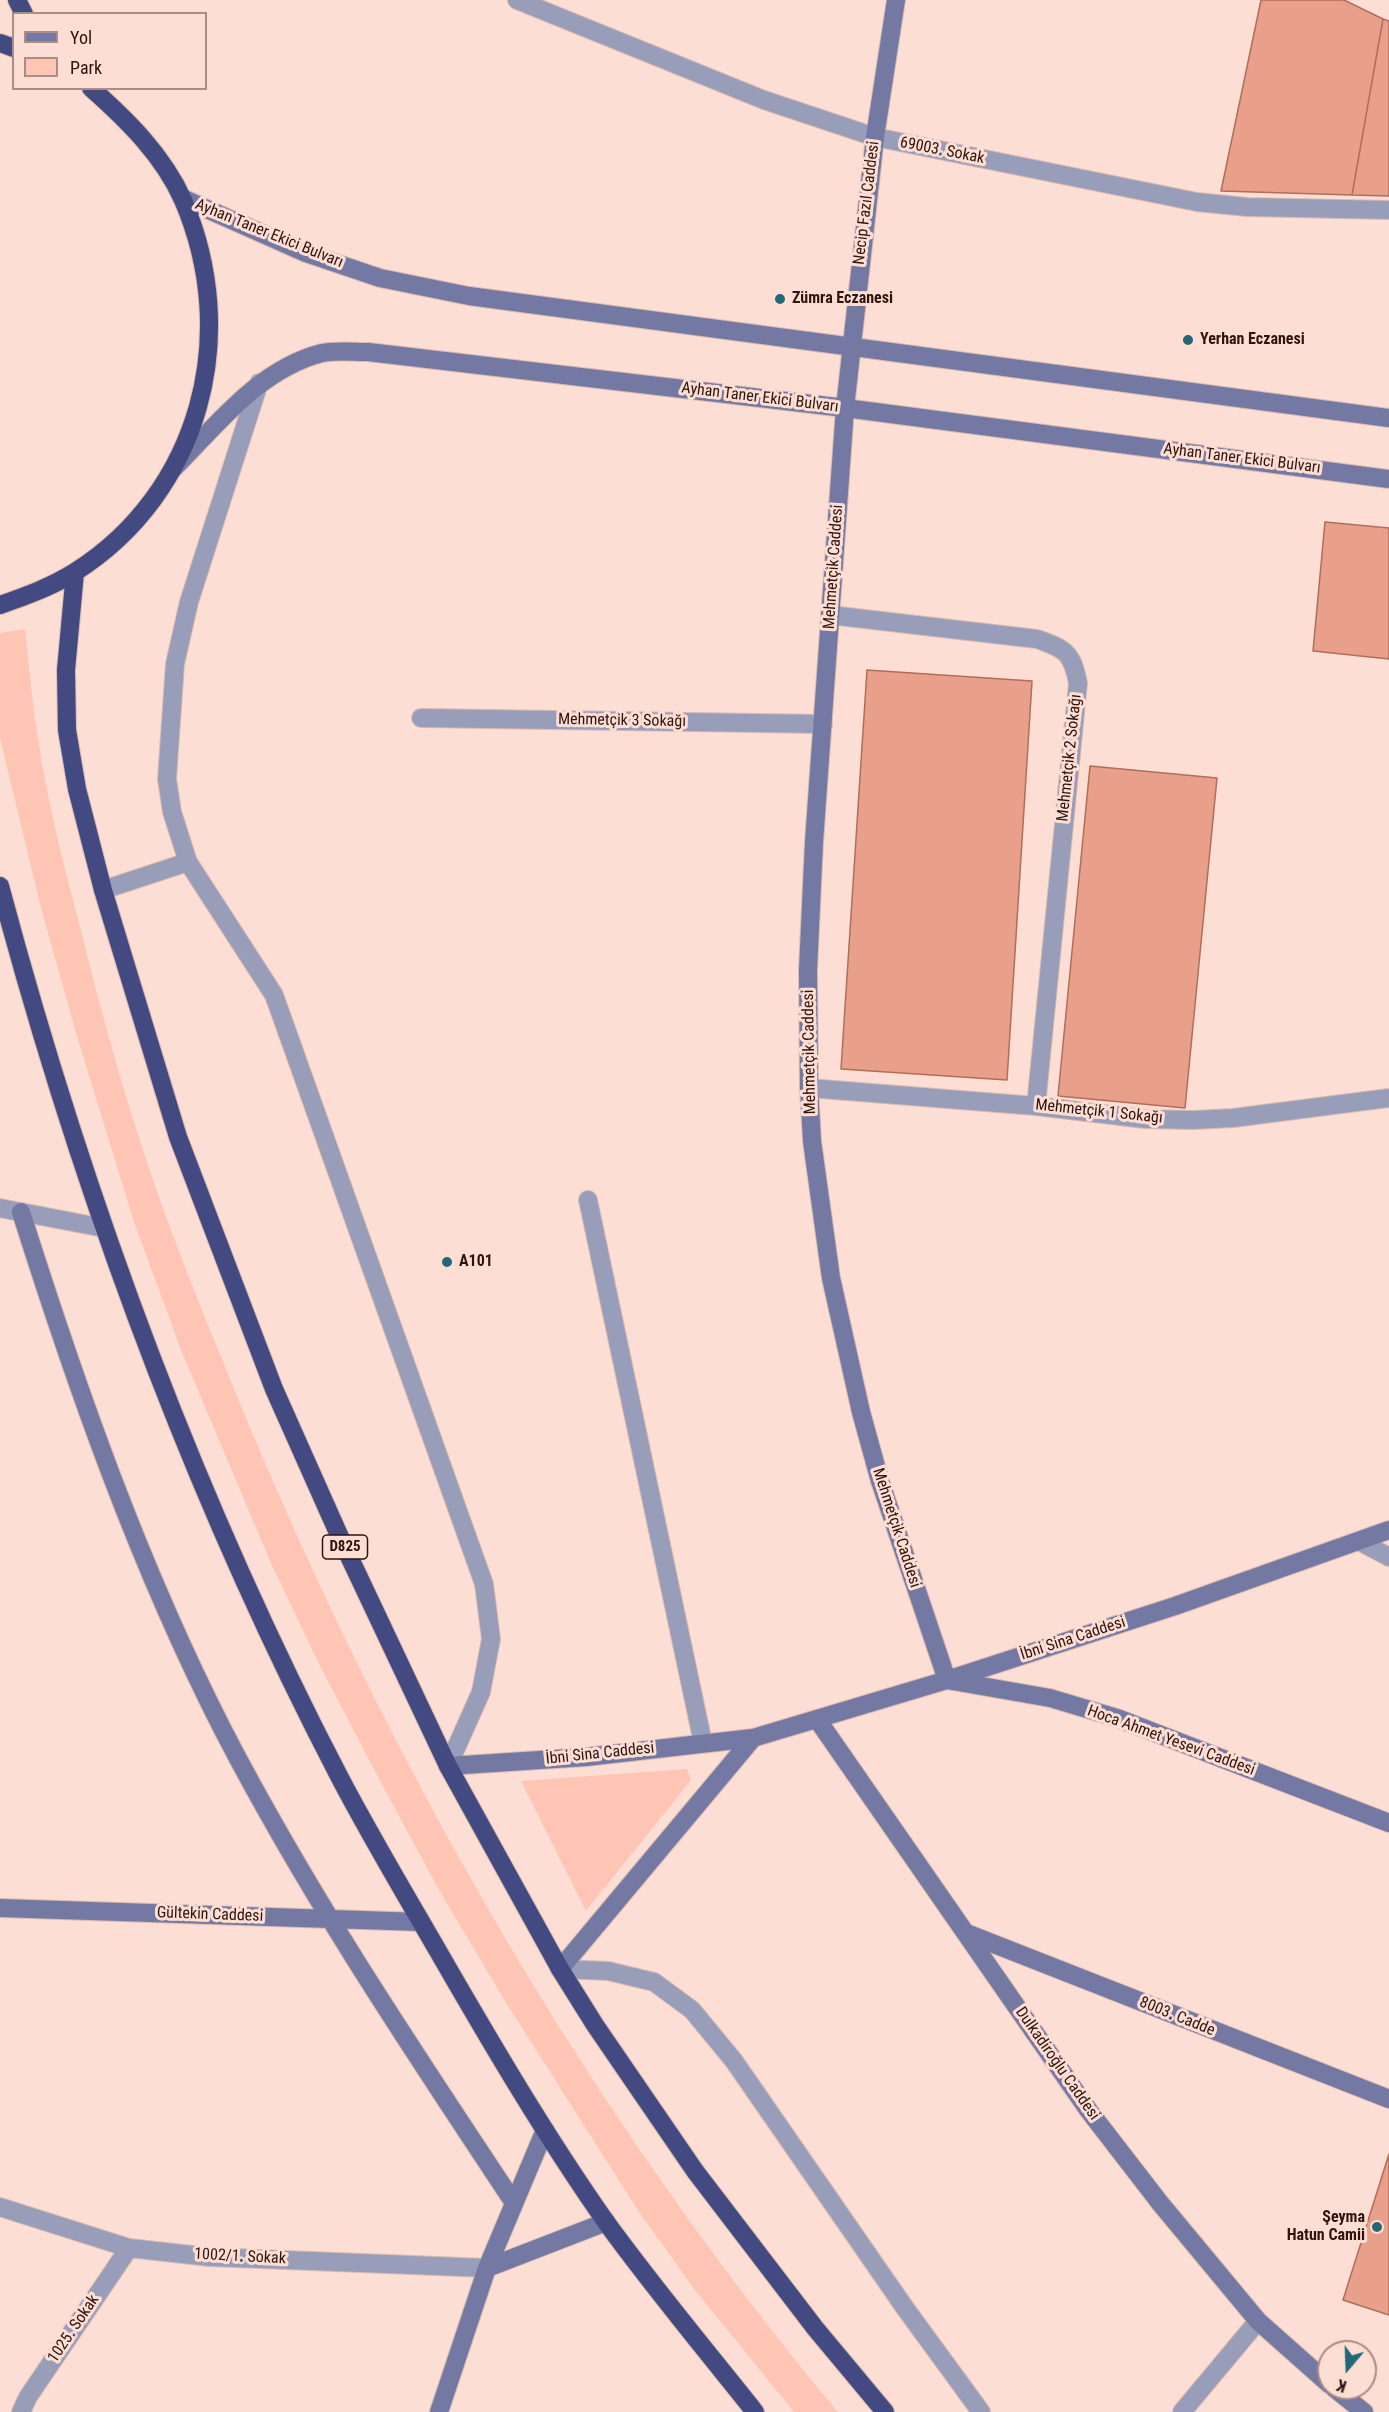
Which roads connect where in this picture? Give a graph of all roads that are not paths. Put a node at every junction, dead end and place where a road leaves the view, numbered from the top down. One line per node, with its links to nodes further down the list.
1 (517, 0): 4 (street, 69003. Sokak)
2 (896, 0): 4 (street, Necip Fazıl Caddesi)
3 (93, 90): 5 (highway)
4 (875, 137): 6 (street, 69003. Sokak); 7 (street, Necip Fazıl Caddesi)
5 (182, 198): 7 (street, Ayhan Taner Ekici Bulvarı); 11 (highway)
6 (1389, 210)
7 (851, 348): 9 (street, Necip Fazıl Caddesi); 10 (street, Ayhan Taner Ekici Bulvarı)
8 (260, 383): 9 (street, Ayhan Taner Ekici Bulvarı); 11 (street, Ayhan Taner Ekici Bulvarı); 18 (street)
9 (845, 408): 12 (street, Ayhan Taner Ekici Bulvarı); 15 (street, Mehmetçik Caddesi)
10 (1389, 418)
11 (172, 471): 13 (highway)
12 (1389, 479)
13 (75, 572): 14 (highway); 20 (highway, D825)
14 (0, 605)
15 (830, 615): 17 (street, Mehmetçik Caddesi); 23 (street, Mehmetçik 2 Sokağı)
16 (421, 718): 17 (street, Mehmetçik 3 Sokağı)
17 (823, 724): 21 (street, Mehmetçik Caddesi)
18 (188, 862): 20 (street); 35 (street)
19 (0, 885): 27 (highway)
20 (103, 890): 35 (highway, D825)
21 (808, 1088): 23 (street, Mehmetçik 1 Sokağı); 31 (street, Mehmetçik Caddesi)
22 (1389, 1098): 23 (street, Mehmetçik 1 Sokağı)
23 (1036, 1106)
24 (588, 1200): 34 (street)
25 (0, 1208): 26 (street)
26 (21, 1212): 27 (street); 38 (street)
27 (104, 1228): 39 (highway)
28 (1389, 1530): 29 (street, İbni Sina Caddesi)
29 (1359, 1541): 30 (street); 31 (street, İbni Sina Caddesi)
30 (1389, 1557)
31 (947, 1680): 32 (street, İbni Sina Caddesi); 36 (street, Hoca Ahmet Yesevi Caddesi)
32 (817, 1719): 33 (street, İbni Sina Caddesi); 40 (street, Dulkadiroğlu Caddesi)
33 (753, 1738): 34 (street, İbni Sina Caddesi); 41 (street)
34 (703, 1743): 35 (street, İbni Sina Caddesi)
35 (448, 1766): 41 (highway, D825)
36 (1389, 1823)
37 (0, 1908): 38 (street, Gültekin Caddesi)
38 (328, 1918): 39 (street, Gültekin Caddesi); 44 (street)
39 (421, 1922): 43 (highway)
40 (966, 1933): 42 (street, 8003. Cadde); 49 (street, Dulkadiroğlu Caddesi)
41 (560, 1969): 55 (highway, D825); 56 (street)
42 (1389, 2099)
43 (545, 2130): 44 (street); 46 (highway)
44 (514, 2203): 48 (street)
45 (0, 2207): 47 (street, 1002/1. Sokak)
46 (606, 2222): 48 (street); 54 (highway)
47 (129, 2248): 48 (street, 1002/1. Sokak); 52 (street, 1025. Sokak)
48 (487, 2268): 53 (street)
49 (1258, 2321): 50 (street, Dulkadiroğlu Caddesi); 57 (street)
50 (1317, 2373)
51 (1349, 2400): 58 (street)
52 (21, 2412)
53 (439, 2412)
54 (755, 2412)
55 (885, 2412)
56 (981, 2412)
57 (1182, 2412)
58 (1364, 2412)

